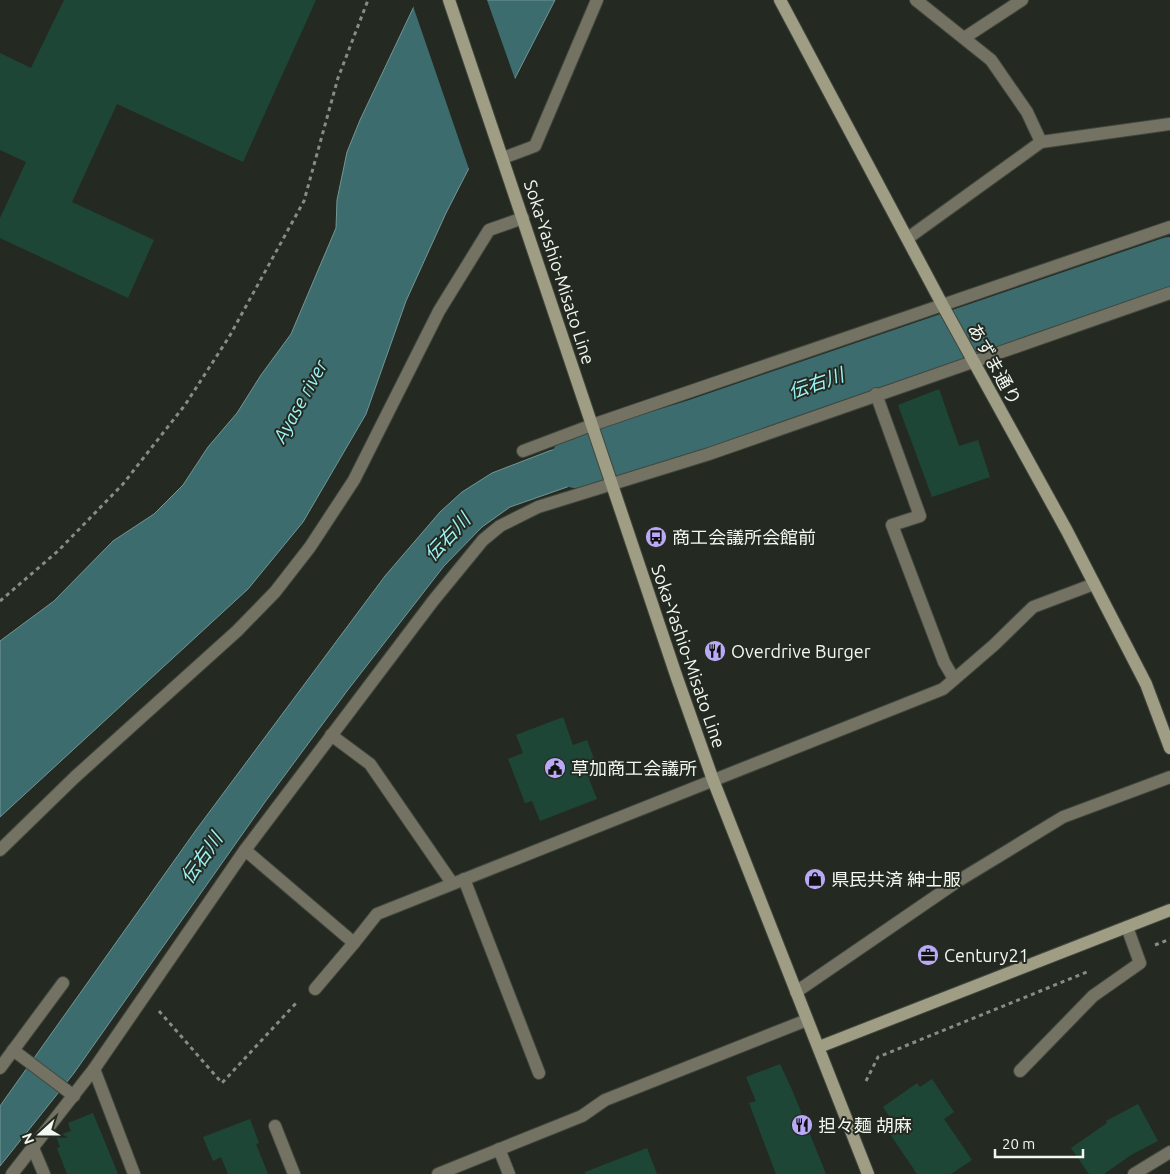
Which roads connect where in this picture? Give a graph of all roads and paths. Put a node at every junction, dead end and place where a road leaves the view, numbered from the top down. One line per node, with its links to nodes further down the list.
1 (368, 0): 22 (path)
2 (449, 0): 10 (main road, Soka-Yashio-Misato Line)
3 (597, 0): 10 (street)
4 (780, 0): 13 (main road, あずま通り)
5 (916, 0): 7 (street)
6 (1022, 0): 7 (street)
7 (964, 38): 9 (street)
8 (1170, 124): 9 (street)
9 (1041, 142): 13 (street)
10 (503, 158): 11 (main road, Soka-Yashio-Misato Line)
11 (523, 218): 18 (main road, Soka-Yashio-Misato Line); 28 (street)
12 (1170, 227): 15 (street)
13 (908, 238): 15 (main road, あずま通り)
14 (1170, 293): 16 (street)
15 (946, 309): 16 (main road, あずま通り); 18 (street)
16 (971, 357): 17 (street); 21 (main road, あずま通り)
17 (876, 394): 20 (street); 23 (street)
18 (593, 430): 19 (street); 20 (main road, Soka-Yashio-Misato Line)
19 (523, 451)
20 (610, 478): 24 (street); 27 (main road, Soka-Yashio-Misato Line)
21 (1094, 584): 23 (street); 25 (main road, あずま通り)
22 (0, 601)
23 (954, 679): 27 (street)
24 (331, 734): 29 (street); 30 (street)
25 (1170, 748)
26 (1170, 777): 39 (street)
27 (713, 780): 30 (street); 39 (main road, Soka-Yashio-Misato Line)
28 (0, 850)
29 (245, 850): 34 (street); 40 (street)
30 (458, 881): 34 (street); 47 (street)
31 (1170, 910): 32 (main road)
32 (1127, 927): 35 (street); 42 (main road)
33 (1170, 939): 35 (path)
34 (354, 943): 38 (street)
35 (1136, 952): 46 (street)
36 (1090, 971): 48 (path)
37 (63, 983): 43 (street)
38 (315, 989): 40 (path)
39 (796, 992): 41 (main road, Soka-Yashio-Misato Line)
40 (145, 995): 45 (street)
41 (807, 1020): 42 (main road, Soka-Yashio-Misato Line); 52 (street)
42 (819, 1047): 60 (main road, Soka-Yashio-Misato Line)
43 (13, 1050): 44 (street); 49 (street)
44 (0, 1068)
45 (94, 1069): 49 (street); 56 (street)
46 (1020, 1071)
47 (539, 1073)
48 (866, 1081)
49 (70, 1093): 51 (street)
50 (275, 1126): 57 (street)
51 (33, 1148): 54 (street); 55 (street)
52 (499, 1149): 58 (street); 59 (street)
53 (1170, 1152): 61 (street)
54 (12, 1174)
55 (44, 1174)
56 (134, 1174)
57 (294, 1174)
58 (438, 1174)
59 (508, 1174)
60 (868, 1174)
61 (1134, 1174)

